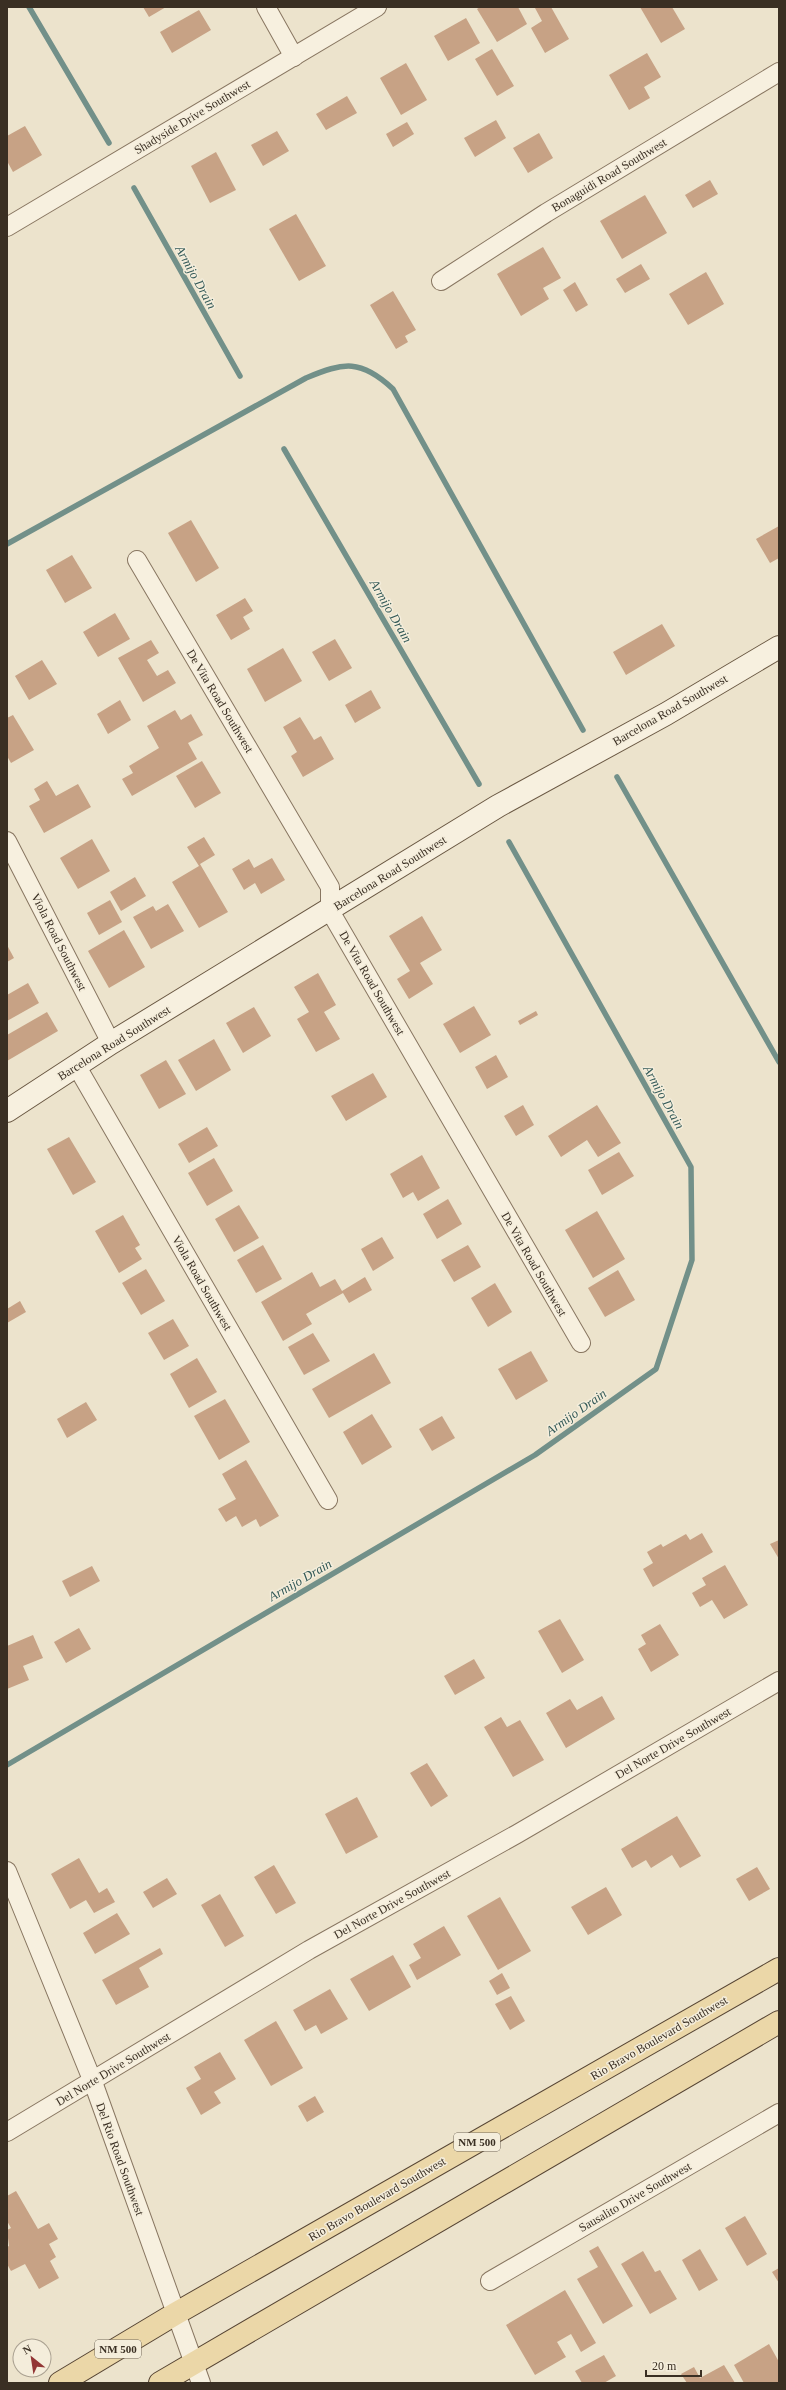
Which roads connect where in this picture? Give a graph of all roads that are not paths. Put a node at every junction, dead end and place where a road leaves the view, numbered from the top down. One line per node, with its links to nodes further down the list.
1 (266, 7): 3 (street)
2 (377, 7): 3 (street, Shadyside Drive Southwest)
3 (294, 58): 5 (street, Shadyside Drive Southwest)
4 (779, 72): 6 (street, Bonaguidi Road Southwest)
5 (7, 227)
6 (441, 281)
7 (137, 560): 10 (street, De Vita Road Southwest)
8 (779, 647): 10 (street, Barcelona Road Southwest)
9 (7, 841): 11 (street, Viola Road Southwest)
10 (330, 911): 11 (street, Barcelona Road Southwest); 14 (street, De Vita Road Southwest)
11 (112, 1043): 12 (street, Barcelona Road Southwest)
12 (76, 1066): 13 (street, Barcelona Road Southwest); 15 (street, Viola Road Southwest)
13 (7, 1111)
14 (581, 1343)
15 (328, 1500)
16 (779, 1681): 20 (street, Del Norte Drive Southwest)
17 (7, 1871): 20 (street, Del Rio Road Southwest)
18 (779, 1969): 24 (main road, Rio Bravo Boulevard Southwest / NM 500)
19 (779, 2022): 25 (main road)
20 (93, 2082): 22 (street, Del Norte Drive Southwest); 24 (street, Del Rio Road Southwest)
21 (779, 2112): 23 (street, Sausalito Drive Southwest)
22 (7, 2132)
23 (490, 2281)
24 (175, 2314): 25 (street, Del Rio Road Southwest); 26 (main road, Rio Bravo Boulevard Southwest / NM 500)
25 (197, 2373): 27 (main road)
26 (60, 2383)
27 (160, 2383)

